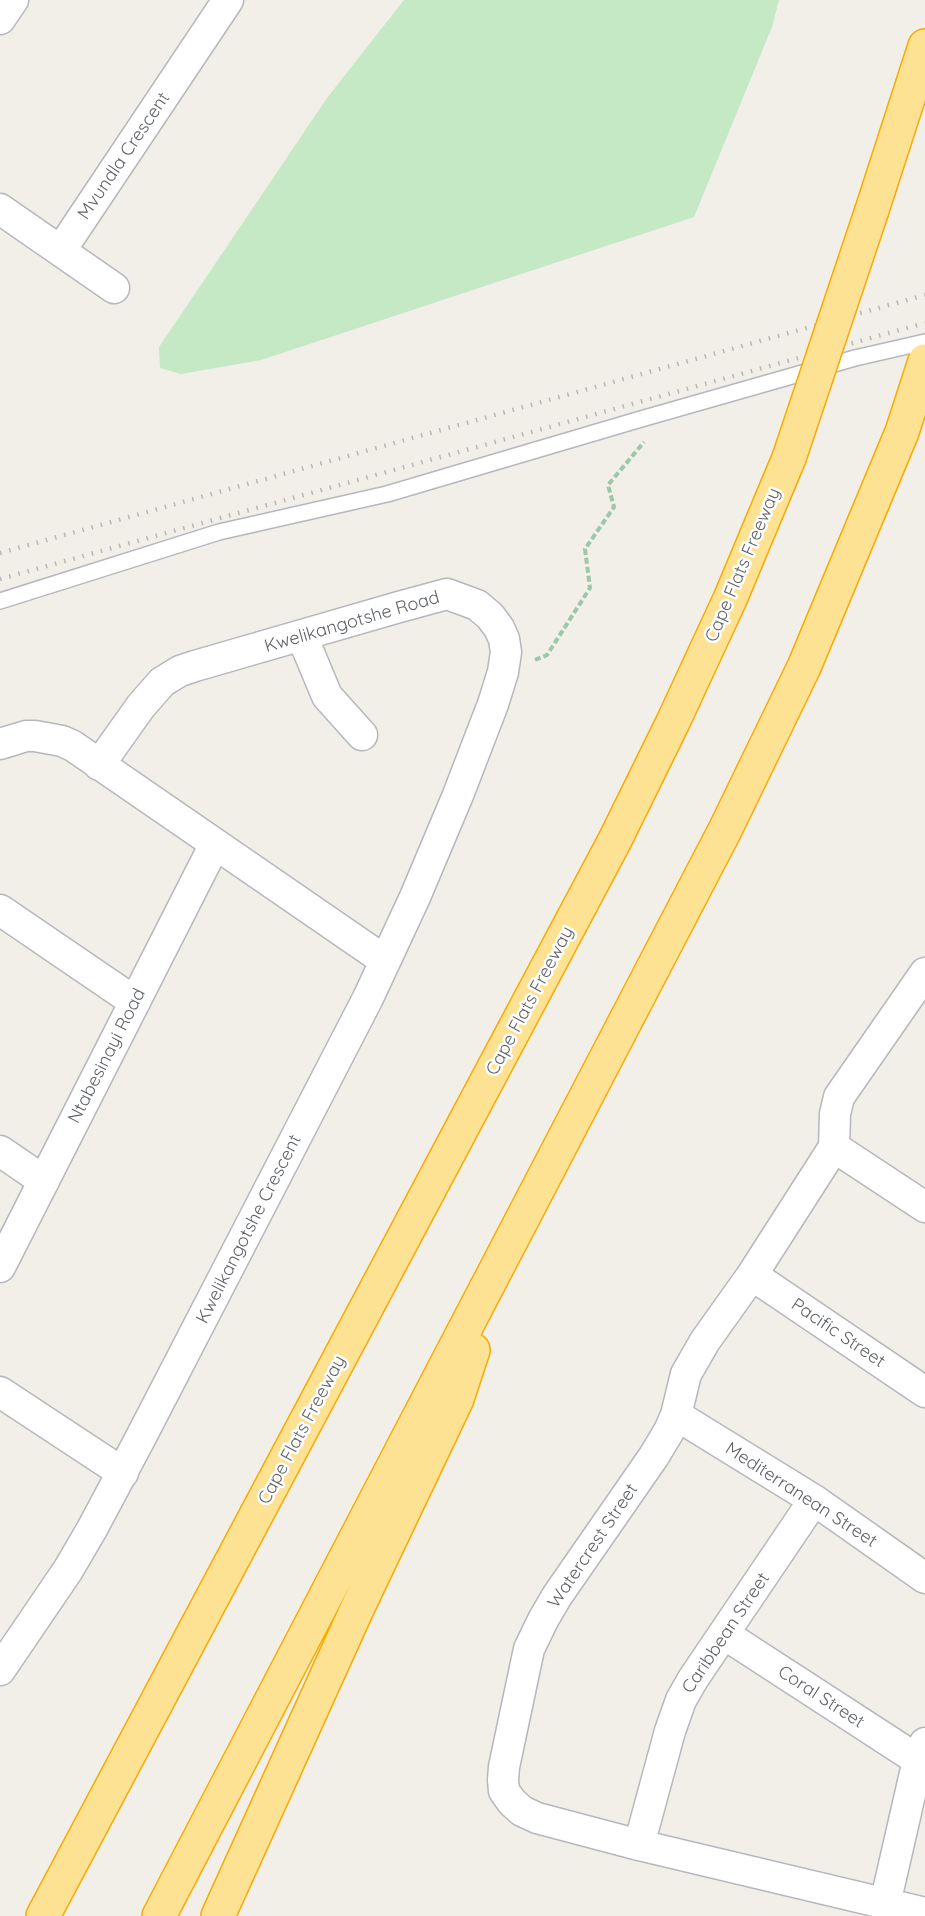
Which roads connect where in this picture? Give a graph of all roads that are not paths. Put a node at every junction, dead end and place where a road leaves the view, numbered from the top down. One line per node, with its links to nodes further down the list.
1 (13, 0): 3 (street)
2 (228, 0): 6 (street, Mvundla Crescent)
3 (0, 19)
4 (925, 46): 38 (highway, Cape Flats Freeway, bridge)
5 (0, 209): 6 (street)
6 (61, 250): 7 (street)
7 (114, 288)
8 (925, 342): 10 (lane)
9 (925, 361): 25 (highway)
10 (0, 601)
11 (302, 636): 12 (street); 14 (street, Kwelikangotshe Road); 17 (street, Kwelikangotshe Road)
12 (362, 735)
13 (0, 744): 14 (street)
14 (99, 765): 15 (street)
15 (215, 844): 17 (street); 19 (street, Ntabesinayi Road)
16 (0, 910): 19 (street)
17 (384, 960): 31 (street, Kwelikangotshe Crescent)
18 (925, 974): 20 (street)
19 (135, 1002): 23 (street, Ntabesinayi Road)
20 (916, 1007): 21 (street)
21 (834, 1147): 24 (street); 27 (street, Watercrest Street)
22 (0, 1151): 23 (street)
23 (44, 1181): 26 (street, Ntabesinayi Road)
24 (925, 1207)
25 (508, 1248): 43 (highway); 44 (highway)
26 (0, 1267)
27 (752, 1275): 29 (street, Pacific Street); 30 (street, Watercrest Street)
28 (0, 1392): 31 (street)
29 (925, 1392)
30 (676, 1415): 32 (street, Mediterranean Street); 37 (street, Watercrest Street)
31 (123, 1473): 35 (street, Kwelikangotshe Crescent)
32 (814, 1500): 33 (street, Mediterranean Street); 34 (street, Caribbean Street)
33 (925, 1578)
34 (724, 1634): 36 (street, Coral Street); 37 (street, Caribbean Street)
35 (0, 1670)
36 (921, 1752): 39 (street)
37 (639, 1845): 39 (street, Watercrest Street)
38 (67, 1870): 41 (highway); 42 (highway, Cape Flats Freeway)
39 (885, 1904): 40 (street, Watercrest Street)
40 (925, 1913)
41 (23, 1916)
42 (44, 1916)
43 (159, 1916)
44 (218, 1916)

